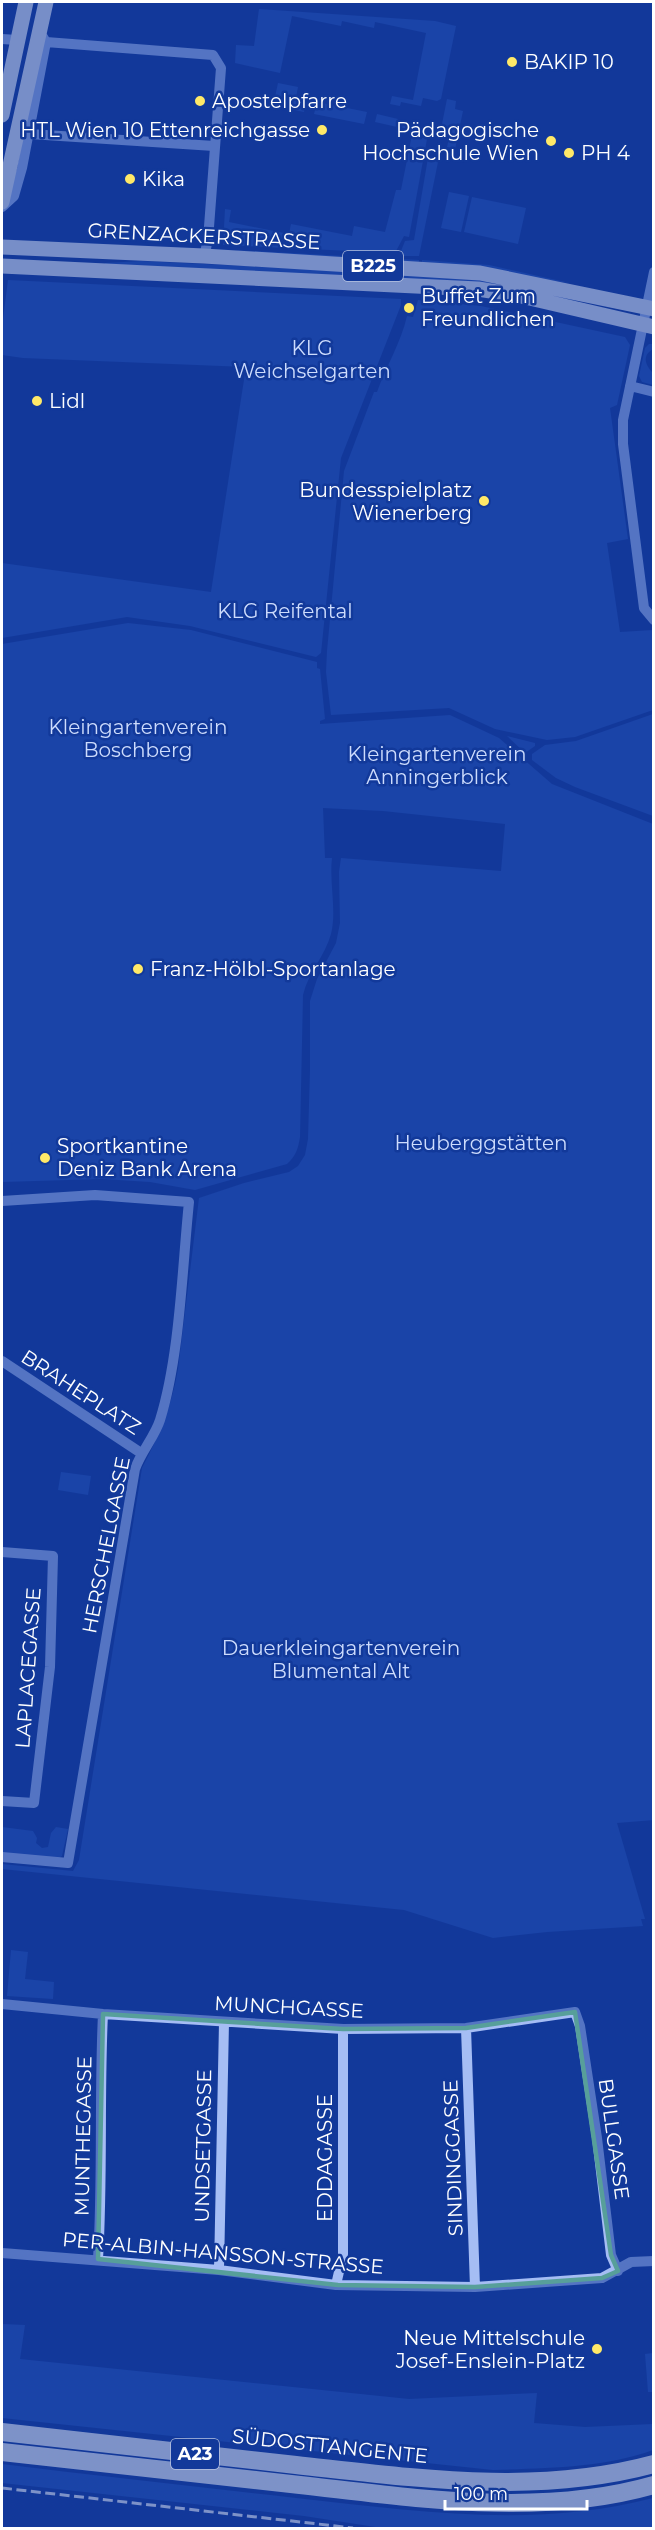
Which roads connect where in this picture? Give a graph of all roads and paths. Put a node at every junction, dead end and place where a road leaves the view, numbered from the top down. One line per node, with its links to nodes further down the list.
1 (26, 2): 4 (main road)
2 (46, 2): 3 (main road)
3 (42, 36): 7 (street); 8 (street); 9 (main road)
4 (9, 39): 5 (main road)
5 (4, 90): 6 (main road)
6 (2, 116)
7 (30, 134): 8 (street); 10 (street)
8 (214, 146): 12 (street)
9 (2, 202)
10 (2, 207)
11 (2, 247): 12 (main road, GRENZACKERSTRASSE / B225)
12 (204, 256): 15 (main road, GRENZACKERSTRASSE / B225)
13 (2, 266): 16 (main road, GRENZACKERSTRASSE / B225)
14 (654, 273): 15 (street)
15 (650, 308): 16 (street)
16 (648, 325): 17 (street)
17 (630, 386): 18 (street); 19 (street)
18 (654, 392)
19 (654, 620)
20 (2, 1201): 22 (street, HERSCHELGASSE)
21 (2, 1361): 22 (street, BRAHEPLATZ)
22 (141, 1453): 25 (street, HERSCHELGASSE)
23 (2, 1552): 24 (street, LAPLACEGASSE)
24 (2, 1801)
25 (2, 1857)
26 (2, 2004): 28 (street, MUNCHGASSE)
27 (575, 2012): 30 (street, MUNCHGASSE); 36 (street, BULLGASSE)
28 (103, 2014): 29 (street, MUNCHGASSE); 33 (street, MUNTHEGASSE)
29 (224, 2022): 31 (street, MUNCHGASSE); 35 (street, UNDSETGASSE)
30 (466, 2028): 31 (street, MUNCHGASSE); 38 (street, SINDINGGASSE)
31 (343, 2029): 37 (street, EDDAGASSE)
32 (2, 2253): 33 (street, PER-ALBIN-HANSSON-STRASSE)
33 (98, 2259): 35 (street, PER-ALBIN-HANSSON-STRASSE)
34 (654, 2261): 36 (street, PER-ALBIN-HANSSON-STRASSE)
35 (219, 2270): 37 (street, PER-ALBIN-HANSSON-STRASSE)
36 (618, 2271): 38 (street, PER-ALBIN-HANSSON-STRASSE)
37 (336, 2285): 38 (street, PER-ALBIN-HANSSON-STRASSE)
38 (475, 2287)
39 (2, 2432): 41 (highway, SÜDOSTTANGENTE / A23)
40 (2, 2452): 42 (highway, A23)
41 (654, 2464)
42 (654, 2485)

